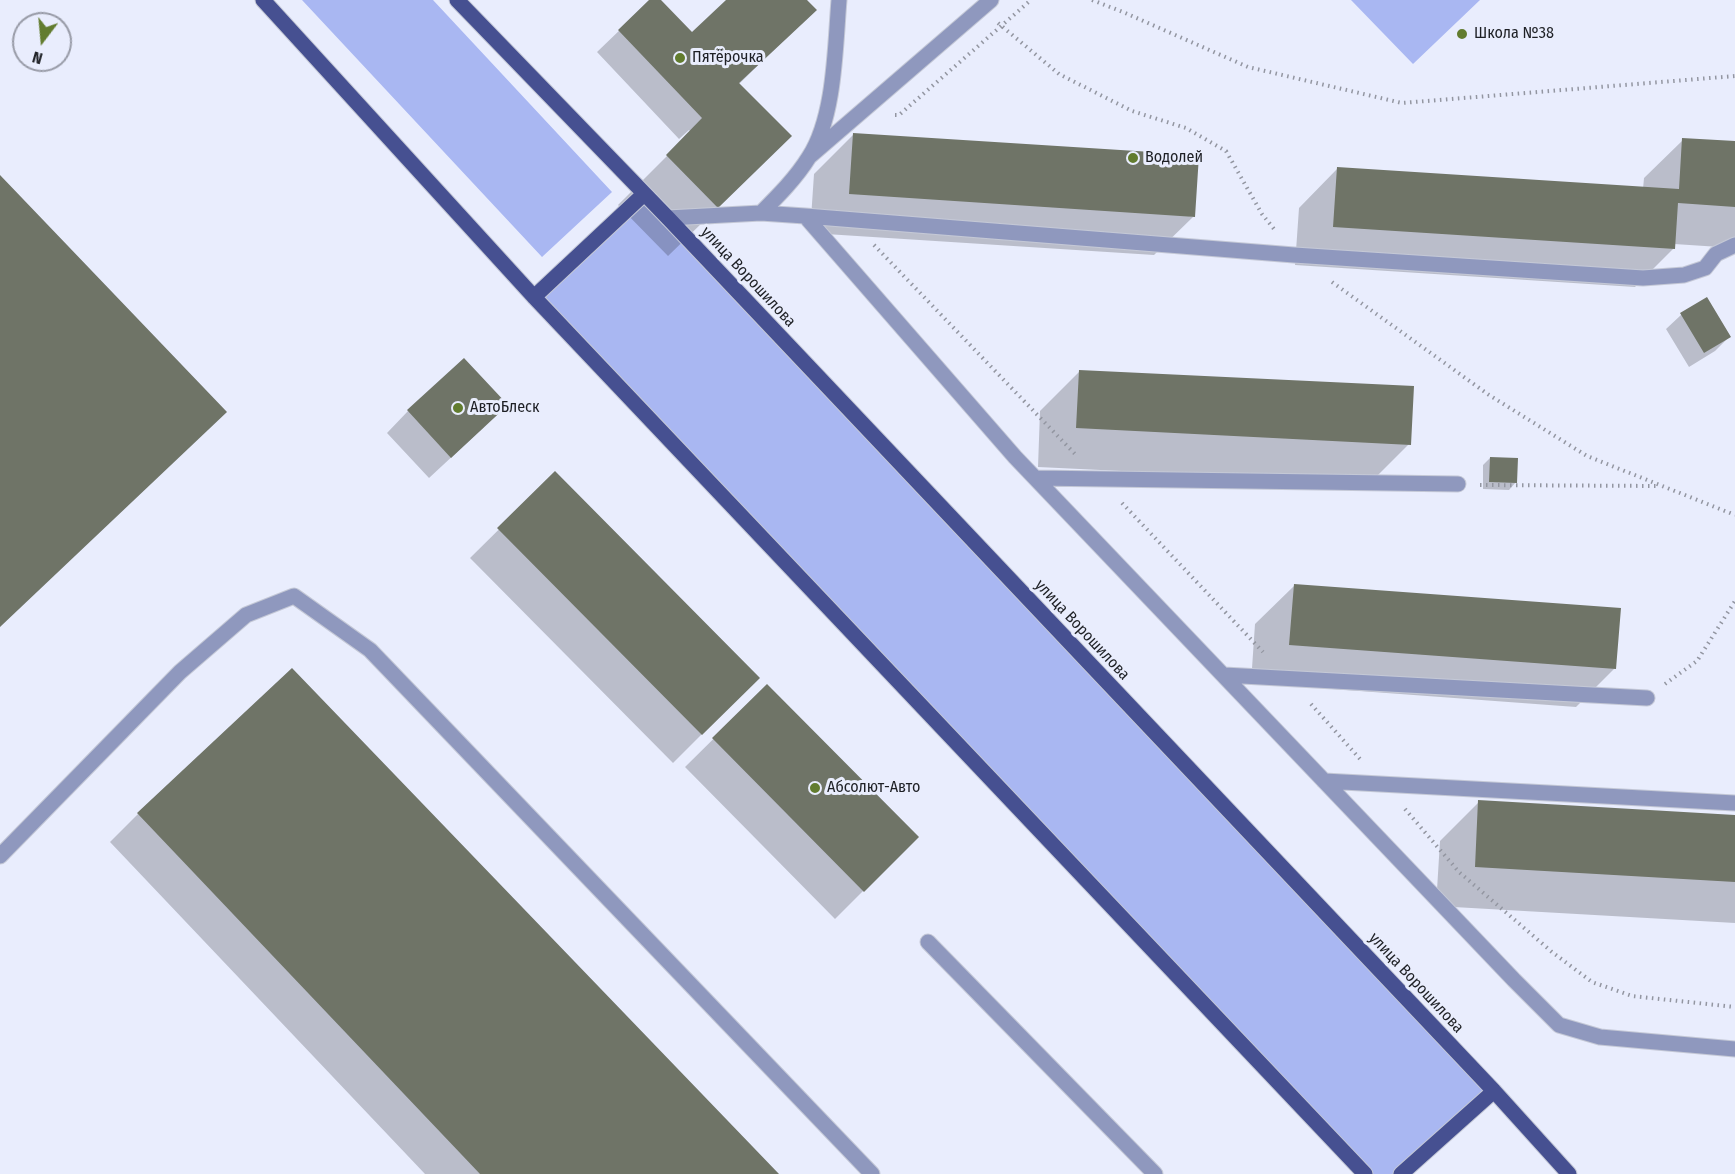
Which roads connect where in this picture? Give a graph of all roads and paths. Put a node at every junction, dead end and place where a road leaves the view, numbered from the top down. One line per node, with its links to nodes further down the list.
1 (263, 0): 13 (main road)
2 (457, 0): 8 (main road, улица Ворошилова)
3 (838, 0): 7 (lane)
4 (991, 0): 7 (lane)
5 (1092, 0): 6 (path)
6 (1735, 76)
7 (810, 156): 9 (lane)
8 (644, 194): 11 (main road, улица Ворошилова); 13 (main road)
9 (761, 213): 10 (lane); 11 (lane)
10 (805, 216): 12 (lane); 14 (lane)
11 (668, 218): 25 (main road, улица Ворошилова)
12 (1735, 245)
13 (534, 297): 28 (main road)
14 (1036, 478): 15 (lane); 18 (lane)
15 (1458, 484): 16 (path)
16 (1662, 486)
17 (1735, 601): 19 (path)
18 (1224, 675): 19 (lane); 20 (lane)
19 (1647, 698)
20 (1324, 781): 21 (lane); 24 (lane)
21 (1735, 803)
22 (0, 856): 26 (lane)
23 (928, 942): 27 (lane)
24 (1735, 1049)
25 (1494, 1091): 29 (main road); 30 (main road, улица Ворошилова)
26 (872, 1174)
27 (1155, 1174)
28 (1365, 1174)
29 (1401, 1174)
30 (1569, 1174)

